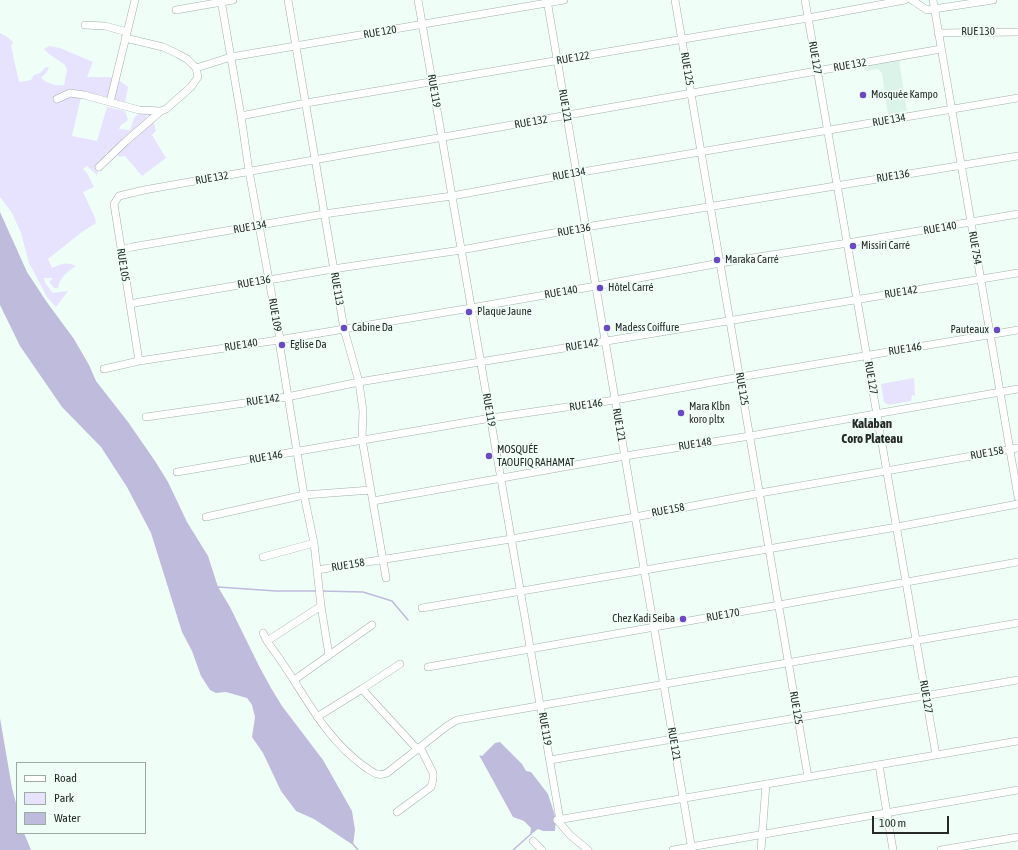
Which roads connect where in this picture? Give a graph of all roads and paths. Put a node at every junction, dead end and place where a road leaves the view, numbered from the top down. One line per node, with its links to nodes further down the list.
1 (135, 0): 21 (street)
2 (233, 0): 12 (street)
3 (288, 0): 23 (street, RUE 113)
4 (418, 0): 17 (street, RUE 119)
5 (564, 0): 13 (street, RUE 120)
6 (675, 0): 22 (street, RUE 125)
7 (805, 0): 16 (street, RUE 127)
8 (904, 0): 16 (street, RUE 122)
9 (912, 0): 14 (street)
10 (933, 0): 14 (street, RUE 754)
11 (993, 0): 14 (street)
12 (221, 1): 15 (street); 25 (street, RUE 109)
13 (547, 1): 17 (street, RUE 120); 26 (street, RUE 121)
14 (934, 9): 20 (street, RUE 754)
15 (176, 10)
16 (808, 18): 22 (street, RUE 122); 28 (street, RUE 127)
17 (422, 24): 23 (street, RUE 120); 29 (street, RUE 119)
18 (85, 25): 21 (street)
19 (1018, 32): 20 (street, RUE 130)
20 (938, 33): 24 (street, RUE 754)
21 (126, 35): 27 (street); 33 (street)
22 (682, 39): 26 (street, RUE 122); 30 (street, RUE 125)
23 (296, 46): 25 (street, RUE 120); 34 (street, RUE 113)
24 (941, 49): 28 (street, RUE 132); 35 (street, RUE 754)
25 (231, 58): 27 (street, RUE 120); 38 (street, RUE 109)
26 (557, 60): 29 (street, RUE 122); 37 (street, RUE 121)
27 (196, 68): 36 (street)
28 (818, 71): 30 (street, RUE 132); 39 (street, RUE 127)
29 (432, 82): 34 (street, RUE 122); 40 (street, RUE 119)
30 (691, 94): 37 (street, RUE 132); 41 (street, RUE 125)
31 (1018, 98): 35 (street, RUE 134)
32 (57, 99): 33 (street)
33 (110, 102): 36 (street)
34 (306, 103): 38 (street, RUE 122); 43 (street, RUE 113)
35 (952, 109): 39 (street, RUE 134); 44 (street, RUE 754)
36 (161, 111): 45 (street)
37 (566, 115): 40 (street, RUE 132); 47 (street, RUE 121)
38 (241, 116): 46 (street, RUE 109)
39 (828, 131): 41 (street, RUE 134); 48 (street, RUE 127)
40 (442, 137): 43 (street, RUE 132); 50 (street, RUE 119)
41 (701, 152): 47 (street, RUE 134); 51 (street, RUE 125)
42 (1018, 156): 44 (street, RUE 136)
43 (315, 160): 46 (street, RUE 132); 52 (street, RUE 113)
44 (961, 165): 48 (street, RUE 136); 54 (street, RUE 754)
45 (100, 167)
46 (249, 171): 49 (street, RUE 132); 55 (street, RUE 109)
47 (576, 173): 50 (street, RUE 134); 56 (street, RUE 121)
48 (837, 186): 51 (street, RUE 136); 57 (street, RUE 127)
49 (144, 190): 58 (street, RUE 105)
50 (452, 196): 52 (street, RUE 134); 59 (street, RUE 119)
51 (710, 207): 56 (street, RUE 136); 60 (street, RUE 125)
52 (324, 214): 55 (street, RUE 134); 61 (street, RUE 113)
53 (1018, 214): 54 (street, RUE 140)
54 (971, 222): 57 (street, RUE 140); 63 (street, RUE 754)
55 (258, 226): 58 (street, RUE 134); 64 (street, RUE 109)
56 (586, 227): 59 (street, RUE 136); 65 (street, RUE 121)
57 (848, 243): 60 (street, RUE 140); 66 (street, RUE 127)
58 (121, 250): 67 (street, RUE 105)
59 (461, 250): 61 (street, RUE 136); 68 (street, RUE 119)
60 (720, 263): 65 (street, RUE 140); 69 (street, RUE 125)
61 (334, 269): 64 (street, RUE 136); 70 (street, RUE 113)
62 (1018, 273): 63 (street, RUE 142)
63 (981, 279): 66 (street, RUE 142); 72 (street, RUE 754)
64 (269, 280): 67 (street, RUE 136); 73 (street, RUE 109)
65 (596, 286): 68 (street, RUE 140); 74 (street, RUE 121)
66 (857, 299): 69 (street, RUE 142); 75 (street, RUE 127)
67 (130, 304): 76 (street, RUE 105)
68 (471, 308): 70 (street, RUE 140); 77 (street, RUE 119)
69 (730, 321): 74 (street, RUE 142); 79 (street, RUE 125)
70 (344, 329): 73 (street, RUE 140); 80 (street, RUE 113)
71 (1018, 330): 72 (street, RUE 146)
72 (990, 335): 75 (street, RUE 146); 82 (street, RUE 754)
73 (280, 339): 76 (street, RUE 140); 83 (street, RUE 109)
74 (605, 341): 77 (street, RUE 142); 84 (street, RUE 121)
75 (867, 355): 79 (street, RUE 146); 85 (street, RUE 127)
76 (139, 361): 78 (street, RUE 140)
77 (481, 361): 80 (street, RUE 142); 87 (street, RUE 119)
78 (104, 369)
79 (740, 377): 84 (street, RUE 146); 88 (street, RUE 125)
80 (359, 382): 83 (street, RUE 142); 89 (street, RUE 113)
81 (1018, 389): 82 (street, RUE 148)
82 (1000, 392): 85 (street, RUE 148); 91 (street, RUE 754)
83 (287, 397): 86 (street, RUE 142); 92 (street, RUE 109)
84 (615, 400): 87 (street, RUE 146); 93 (street, RUE 121)
85 (877, 414): 88 (street, RUE 148); 94 (street, RUE 127)
86 (146, 417)
87 (491, 418): 89 (street, RUE 146); 96 (street, RUE 119)
88 (750, 436): 93 (street, RUE 148); 98 (street, RUE 125)
89 (362, 439): 92 (street, RUE 146); 97 (street, RUE 113)
90 (1018, 448): 91 (street, RUE 158)
91 (1010, 449): 94 (street, RUE 158); 100 (street, RUE 754)
92 (297, 452): 95 (street, RUE 146); 99 (street, RUE 109)
93 (625, 456): 96 (street, RUE 148); 104 (street, RUE 121)
94 (887, 471): 98 (street, RUE 158); 105 (street, RUE 127)
95 (177, 472)
96 (501, 478): 101 (street, RUE 148); 106 (street, RUE 119)
97 (371, 490): 99 (street); 101 (street, RUE 113)
98 (760, 493): 104 (street, RUE 158); 108 (street, RUE 125)
99 (304, 495): 103 (street); 107 (street, RUE 109)
100 (1018, 497)
101 (373, 501): 110 (street, RUE 113)
102 (1018, 504): 105 (street)
103 (206, 517)
104 (635, 517): 106 (street, RUE 158); 112 (street, RUE 121)
105 (897, 527): 108 (street); 115 (street, RUE 127)
106 (512, 539): 110 (street, RUE 158); 116 (street, RUE 119)
107 (314, 543): 109 (street); 113 (street, RUE 109)
108 (769, 549): 112 (street); 118 (street, RUE 125)
109 (263, 557)
110 (382, 559): 113 (street, RUE 158); 114 (street, RUE 113)
111 (1018, 562): 115 (street, RUE 170)
112 (644, 570): 116 (street); 122 (street, RUE 121)
113 (317, 573): 117 (street, RUE 109)
114 (386, 578)
115 (906, 582): 118 (street, RUE 170); 124 (street, RUE 127)
116 (521, 592): 119 (street); 126 (street, RUE 119)
117 (321, 606): 125 (street); 127 (street, RUE 109)
118 (779, 606): 122 (street, RUE 170); 128 (street, RUE 125)
119 (422, 608)
120 (1018, 623): 124 (street)
121 (372, 625): 127 (street)
122 (654, 627): 126 (street, RUE 170); 133 (street, RUE 121)
123 (263, 633): 125 (street)
124 (916, 640): 128 (street); 135 (street, RUE 127)
125 (268, 641): 131 (street)
126 (530, 648): 130 (street, RUE 170); 136 (street, RUE 119)
127 (329, 655): 131 (street)
128 (788, 663): 133 (street); 138 (street, RUE 125)
129 (400, 664): 134 (street)
130 (428, 667)
131 (294, 680): 137 (street)
132 (1018, 680): 135 (street)
133 (664, 684): 136 (street); 139 (street, RUE 121)
134 (362, 690): 137 (street); 141 (street)
135 (926, 696): 138 (street); 142 (street, RUE 127)
136 (540, 706): 141 (street); 143 (street, RUE 119)
137 (317, 717): 141 (street)
138 (798, 718): 139 (street); 145 (street, RUE 125)
139 (673, 739): 143 (street); 148 (street, RUE 121)
140 (1018, 741): 142 (street)
141 (419, 748): 149 (street)
142 (936, 755): 144 (street)
143 (550, 760): 151 (street, RUE 119)
144 (879, 765): 145 (street); 150 (street)
145 (808, 777): 146 (street)
146 (766, 784): 148 (street); 152 (street)
147 (1018, 790): 150 (street)
148 (683, 798): 151 (street); 155 (street, RUE 121)
149 (397, 812)
150 (887, 813): 152 (street); 160 (street)
151 (558, 820): 157 (street)
152 (762, 834): 155 (street); 159 (street)
153 (1018, 837): 161 (street)
154 (533, 841): 156 (street)
155 (692, 848): 158 (street)
156 (542, 850)
157 (588, 850)
158 (673, 850)
159 (760, 850)
160 (893, 850)
161 (941, 850)

